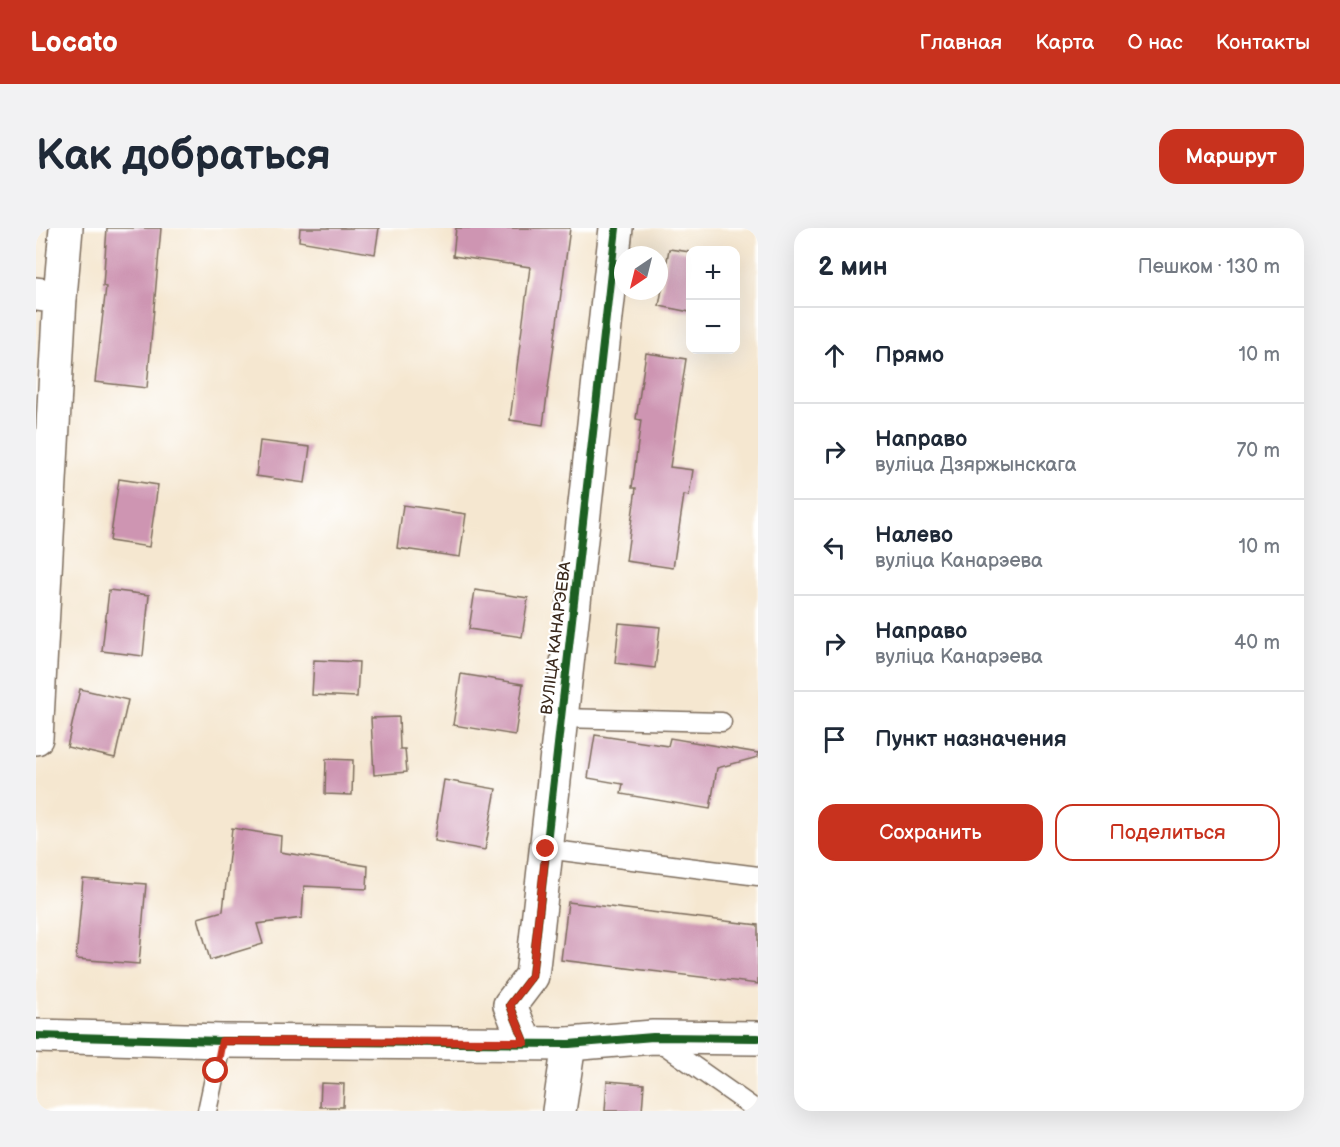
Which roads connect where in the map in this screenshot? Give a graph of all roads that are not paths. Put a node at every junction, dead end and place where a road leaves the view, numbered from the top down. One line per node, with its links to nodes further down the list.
1 (66, 228): 3 (street)
2 (616, 228): 5 (street, ВУЛІЦА КАНАРЭЕВА)
3 (48, 295): 4 (street)
4 (40, 616): 7 (street)
5 (560, 718): 6 (lane); 8 (street, ВУЛІЦА КАНАРЭЕВА)
6 (722, 722)
7 (36, 738)
8 (546, 849): 9 (lane); 14 (street, ВУЛІЦА КАНАРЭЕВА)
9 (758, 876)
10 (36, 1036): 13 (street)
11 (653, 1037): 12 (street); 15 (street); 18 (lane)
12 (758, 1038)
13 (222, 1041): 14 (street); 16 (lane)
14 (525, 1042): 15 (street)
15 (568, 1044): 17 (street)
16 (207, 1111)
17 (559, 1111)
18 (758, 1111)

